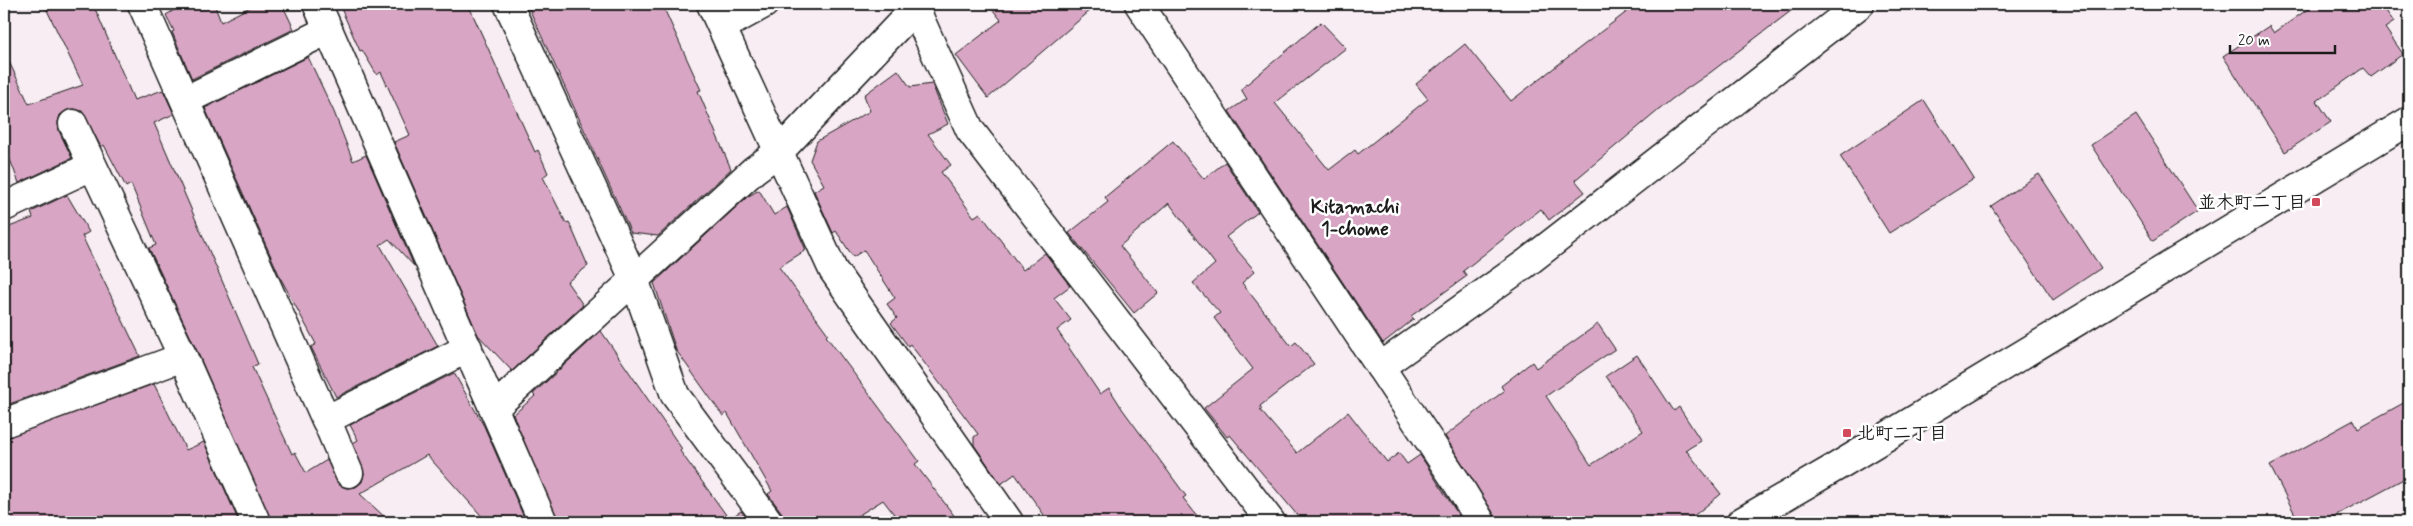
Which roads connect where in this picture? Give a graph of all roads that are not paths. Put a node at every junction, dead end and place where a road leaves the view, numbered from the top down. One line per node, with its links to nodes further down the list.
1 (142, 4): 10 (street)
2 (317, 4): 9 (street)
3 (508, 4): 16 (street)
4 (764, 4): 8 (street)
5 (1140, 4): 19 (street)
6 (1860, 4): 19 (street)
7 (917, 6): 13 (street); 28 (street)
8 (716, 15): 13 (street)
9 (328, 30): 10 (street); 17 (street)
10 (186, 100): 21 (street)
11 (2409, 121): 30 (street)
12 (73, 124): 14 (street)
13 (780, 151): 16 (street); 27 (street)
14 (92, 166): 15 (street); 18 (street)
15 (4, 206)
16 (634, 279): 20 (street); 26 (street)
17 (468, 348): 20 (street); 21 (street)
18 (183, 357): 22 (street); 24 (street)
19 (1380, 367): 29 (street)
20 (494, 408): 25 (street)
21 (326, 419): 23 (street)
22 (4, 423)
23 (349, 473)
24 (256, 522)
25 (543, 522)
26 (769, 522)
27 (1009, 522)
28 (1271, 522)
29 (1481, 522)
30 (1741, 522)

